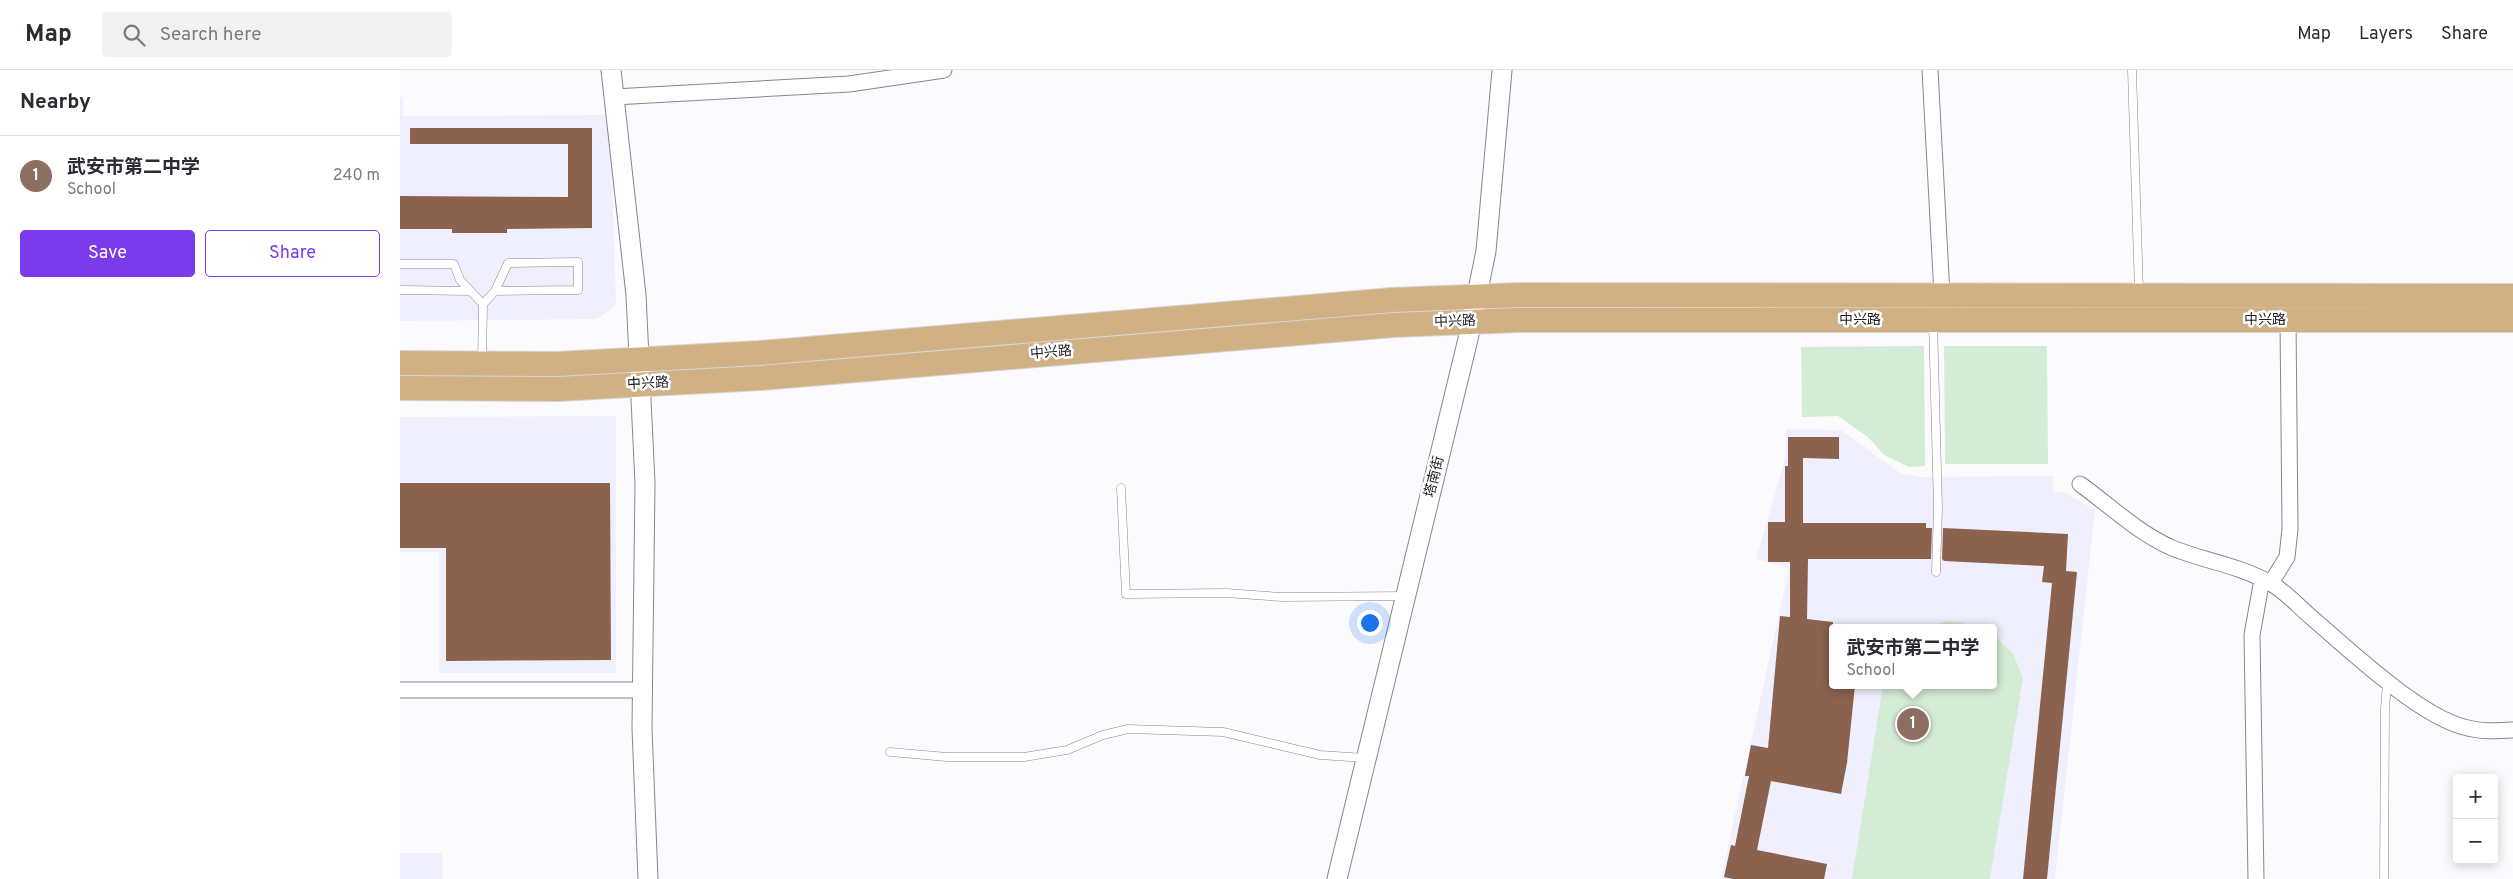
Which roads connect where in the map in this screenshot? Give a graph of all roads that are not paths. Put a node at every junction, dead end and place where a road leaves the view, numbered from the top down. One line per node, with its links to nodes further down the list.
1 (611, 70): 6 (street)
2 (944, 70): 6 (street)
3 (1502, 70): 14 (street, 塔南街)
4 (1930, 70): 11 (street)
5 (2132, 70): 12 (lane)
6 (614, 97): 20 (street)
7 (400, 264): 9 (lane)
8 (400, 290): 9 (lane)
9 (470, 291): 15 (lane)
10 (495, 291): 10 (lane); 15 (lane)
11 (1942, 295): 12 (main road, 中兴路); 14 (main road, 中兴路)
12 (2139, 295): 13 (main road, 中兴路)
13 (2513, 296)
14 (1477, 297): 19 (street, 塔南街); 20 (main road, 中兴路)
15 (483, 304): 22 (lane)
16 (1933, 320): 17 (main road, 中兴路); 19 (main road, 中兴路); 27 (lane)
17 (2288, 320): 18 (main road, 中兴路); 28 (street)
18 (2513, 320)
19 (1472, 322): 23 (main road, 中兴路); 29 (street, 塔南街)
20 (639, 360): 22 (main road, 中兴路); 23 (street)
21 (400, 363): 22 (main road, 中兴路)
22 (482, 364)
23 (640, 384): 24 (main road, 中兴路); 32 (street)
24 (400, 388)
25 (2080, 484): 28 (street)
26 (1121, 488): 29 (lane)
27 (1936, 572)
28 (2267, 581): 30 (street); 38 (street)
29 (1406, 596): 35 (street, 塔南街)
30 (2387, 680): 33 (street); 39 (lane)
31 (400, 690): 32 (street)
32 (642, 690): 36 (street)
33 (2513, 730)
34 (890, 752): 35 (lane)
35 (1366, 758): 37 (street, 塔南街)
36 (648, 879)
37 (1337, 879)
38 (2256, 879)
39 (2384, 879)

